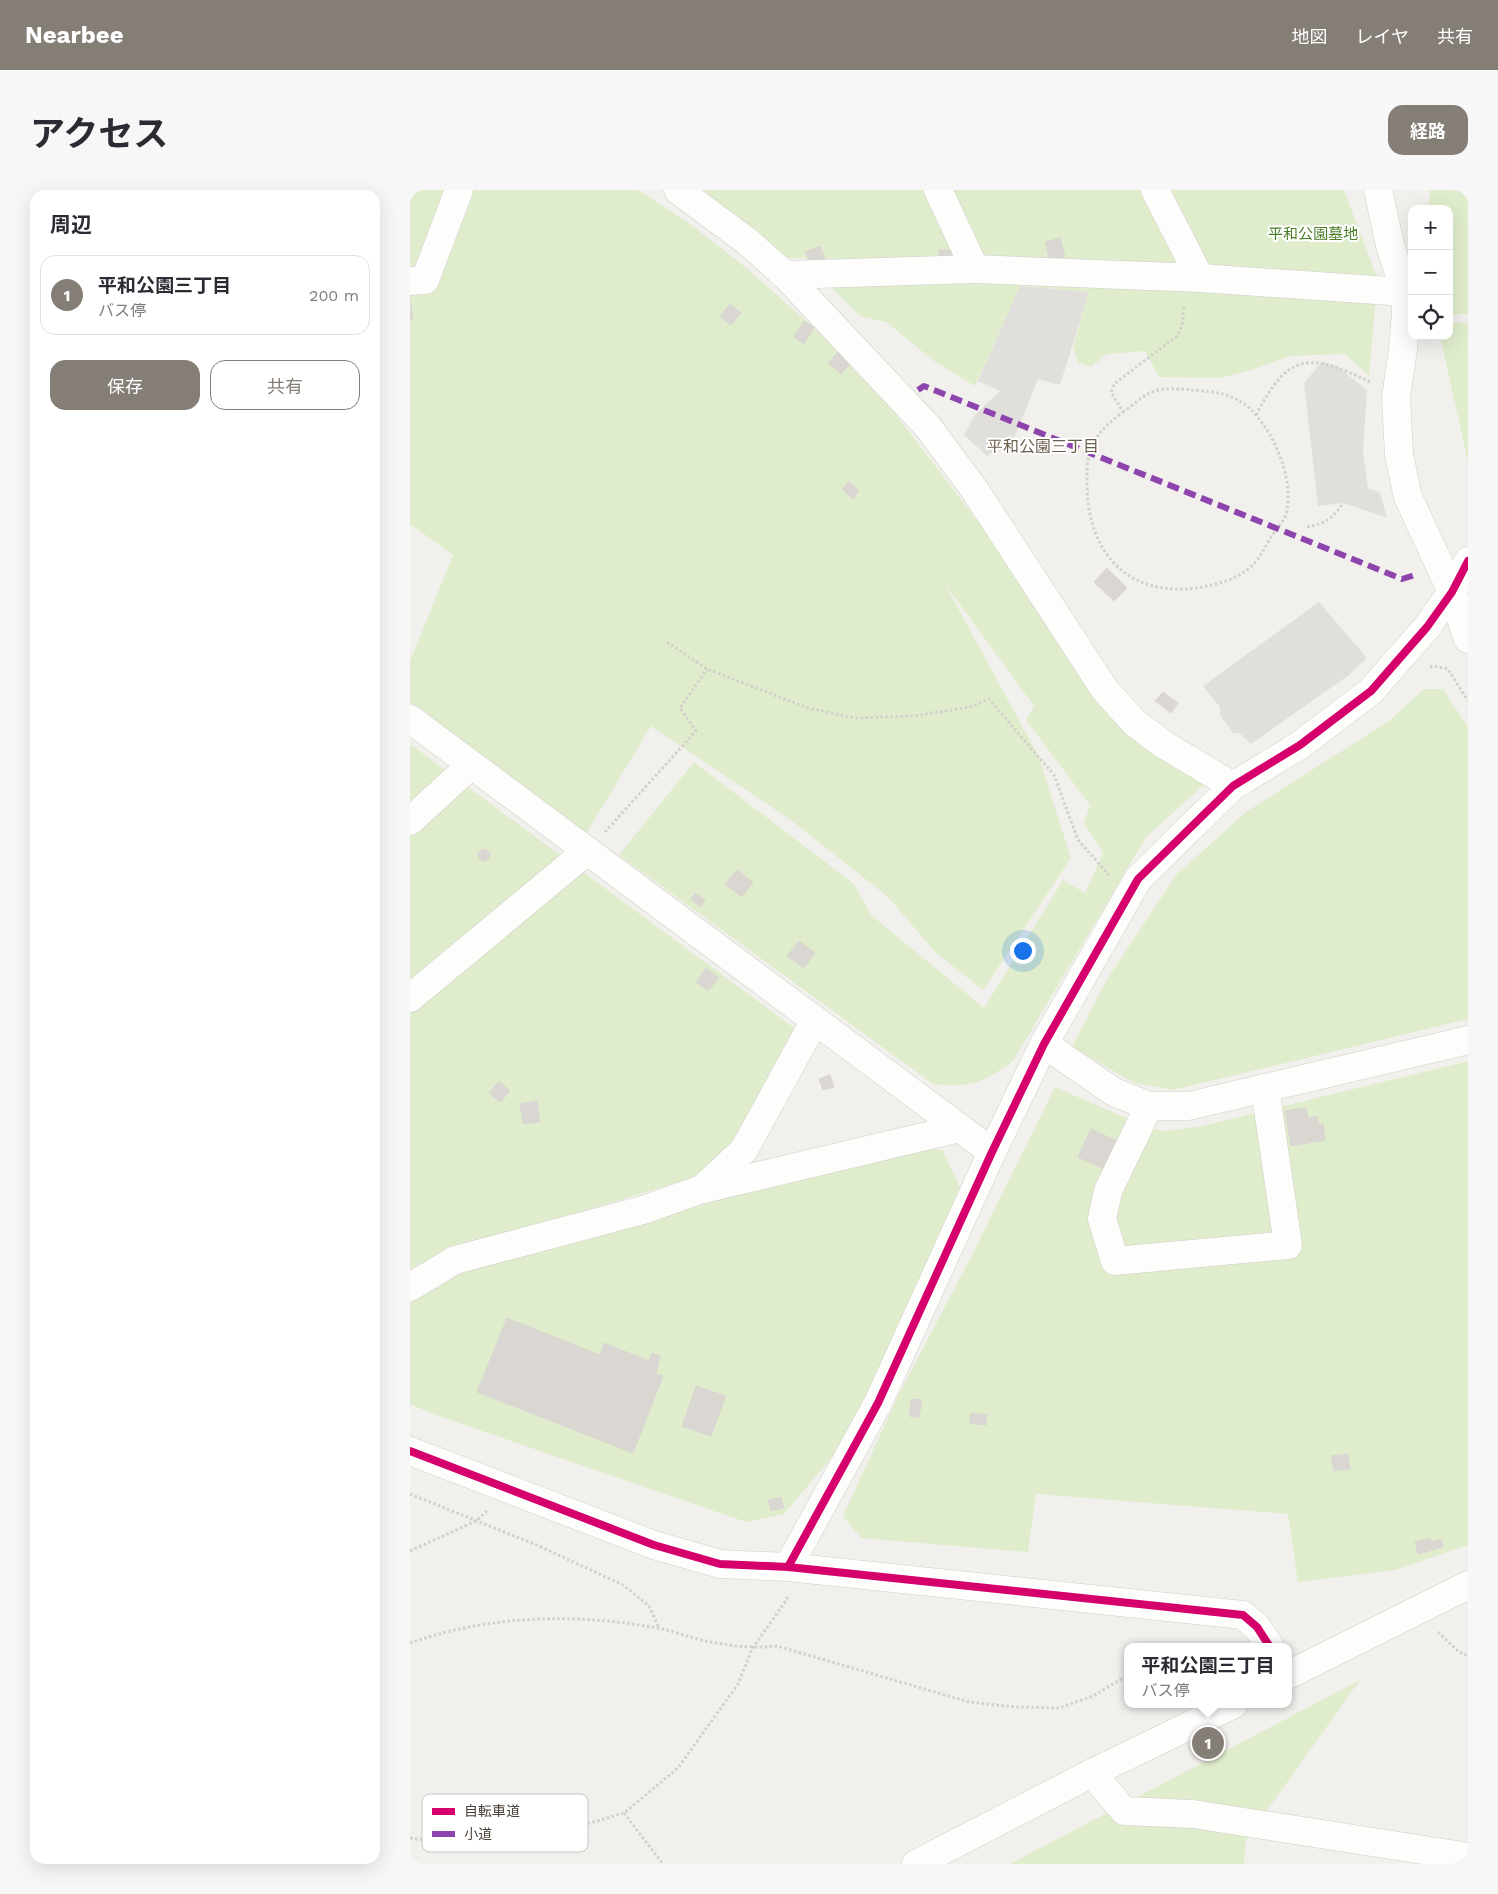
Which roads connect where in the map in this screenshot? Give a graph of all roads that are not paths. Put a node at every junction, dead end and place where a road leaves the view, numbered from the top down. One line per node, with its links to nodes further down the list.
1 (459, 190): 9 (street)
2 (678, 190): 7 (street)
3 (938, 190): 6 (street)
4 (1155, 190): 8 (street)
5 (1378, 190): 10 (street)
6 (975, 269): 7 (street); 8 (street)
7 (785, 275): 16 (street)
8 (1193, 278): 10 (street)
9 (410, 282)
10 (1405, 292): 12 (street)
11 (1468, 560): 12 (street)
12 (1452, 592): 13 (street); 16 (street)
13 (1468, 639)
14 (410, 719): 15 (street)
15 (472, 765): 17 (street); 18 (street)
16 (1233, 786): 22 (street)
17 (410, 821)
18 (587, 851): 19 (street); 20 (street)
19 (410, 998)
20 (815, 1020): 25 (street); 27 (street)
21 (1468, 1040): 23 (street)
22 (1044, 1044): 24 (street); 26 (street)
23 (1265, 1088): 24 (street); 24 (street)
24 (1149, 1106)
25 (960, 1128): 26 (street); 27 (street)
26 (992, 1152): 30 (street)
27 (702, 1189): 28 (street)
28 (410, 1287)
29 (410, 1451): 30 (street)
30 (788, 1567): 32 (street)
31 (1468, 1585): 33 (street)
32 (1267, 1643)
33 (1292, 1672)
34 (1226, 1708): 35 (street)
35 (1092, 1773): 36 (street); 37 (street)
36 (1468, 1857)
37 (916, 1864)

